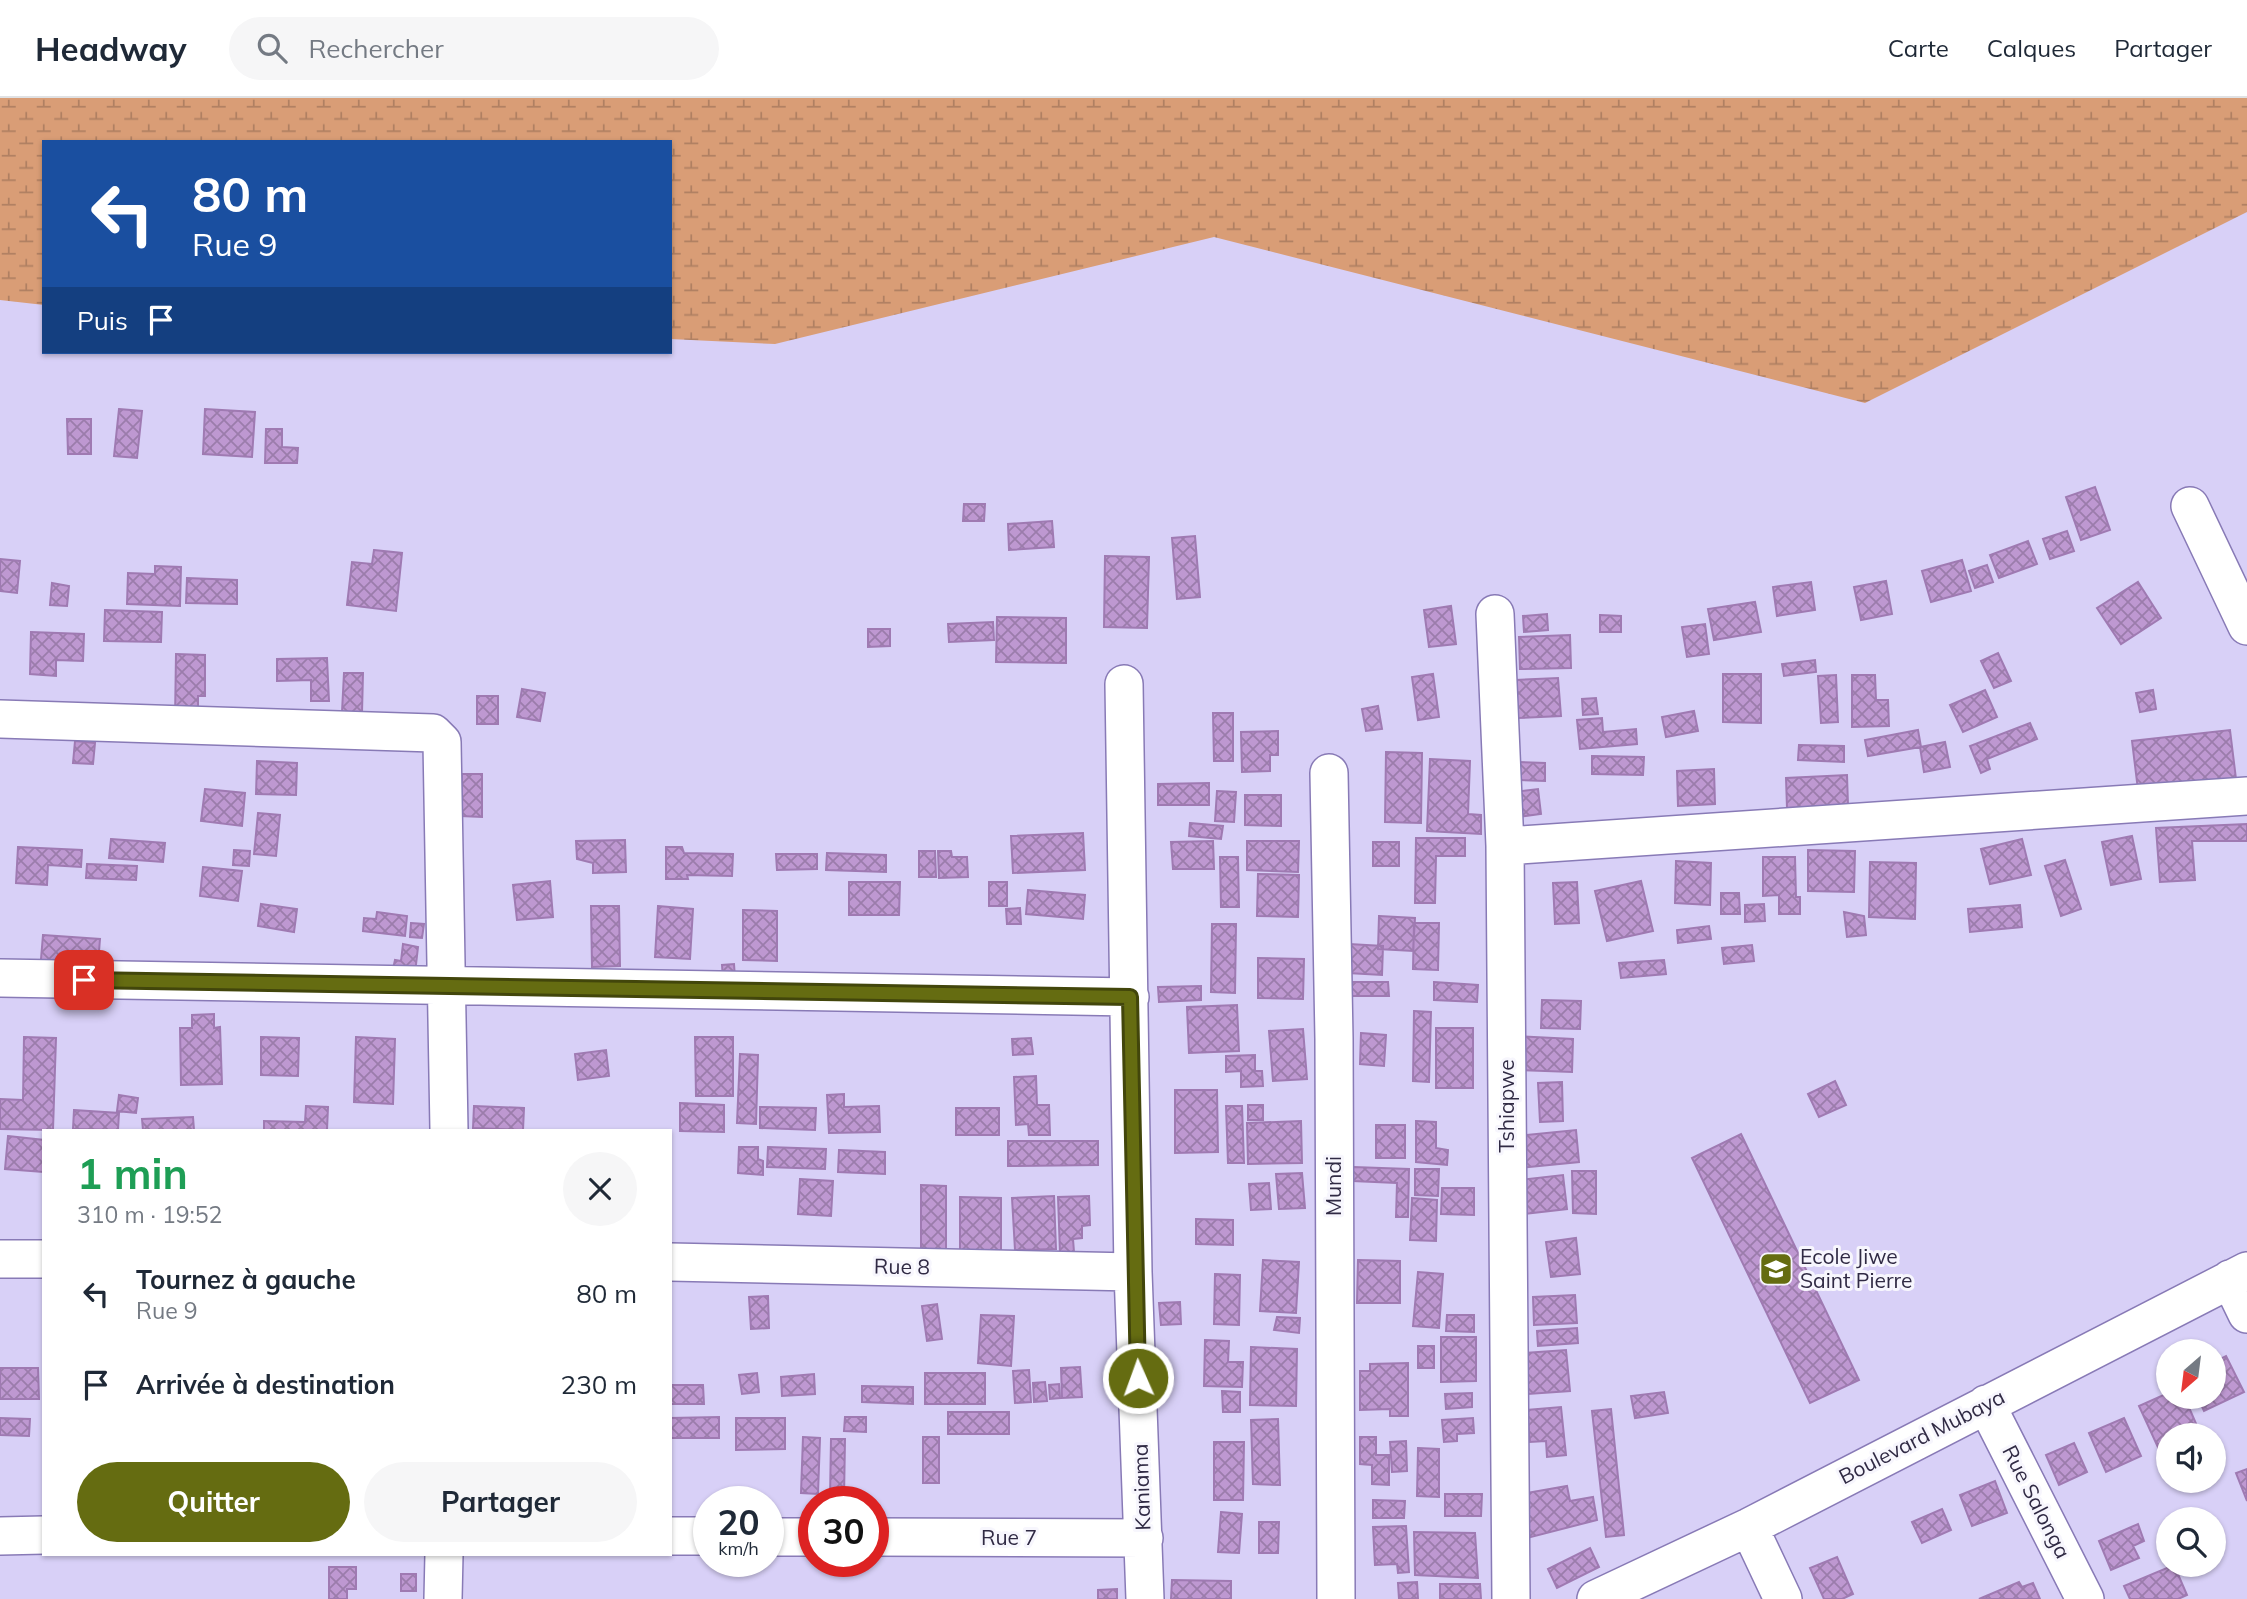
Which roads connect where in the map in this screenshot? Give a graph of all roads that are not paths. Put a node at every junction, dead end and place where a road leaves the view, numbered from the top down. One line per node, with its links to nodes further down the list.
1 (2190, 506): 3 (street)
2 (1495, 614): 8 (street, Tshiapwe)
3 (2247, 626)
4 (1124, 684): 11 (street, Kaniama)
5 (0, 719): 10 (street)
6 (1329, 773): 30 (street, Mundi)
7 (2247, 796): 8 (street)
8 (1505, 846): 31 (street, Tshiapwe)
9 (0, 978): 10 (street)
10 (447, 988): 11 (street); 12 (street)
11 (1130, 997): 16 (street, Kaniama)
12 (449, 1129)
13 (0, 1259): 14 (street)
14 (42, 1259)
15 (672, 1262): 16 (street, Rue 8)
16 (1133, 1272): 26 (street, Kaniama)
17 (2238, 1275): 18 (street); 19 (street, Boulevard Mubaya)
18 (2247, 1314)
19 (1986, 1404): 20 (street, Boulevard Mubaya); 34 (street, Rue Salonga)
20 (1749, 1527): 32 (street, Boulevard Mubaya); 33 (street)
21 (0, 1535): 22 (street)
22 (42, 1535)
23 (672, 1536): 24 (street)
24 (693, 1536)
25 (889, 1537): 26 (street, Rue 7)
26 (1144, 1538): 29 (street, Kaniama)
27 (444, 1556): 28 (street)
28 (443, 1599)
29 (1145, 1599)
30 (1336, 1599)
31 (1511, 1599)
32 (1595, 1599)
33 (1783, 1599)
34 (2085, 1599)

